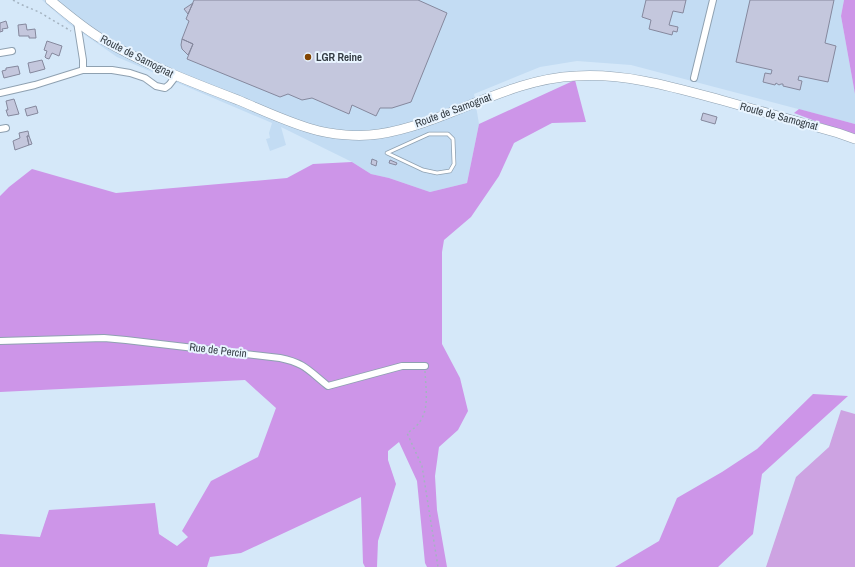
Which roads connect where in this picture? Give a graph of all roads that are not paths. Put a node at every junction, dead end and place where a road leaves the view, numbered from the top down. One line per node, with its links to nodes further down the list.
1 (50, 0): 3 (main road, Route de Samognat)
2 (713, 0): 8 (street)
3 (77, 22): 6 (street); 7 (main road, Route de Samognat)
4 (12, 50): 5 (street)
5 (0, 53)
6 (83, 70): 7 (street); 9 (street)
7 (176, 76): 10 (main road, Route de Samognat)
8 (694, 78)
9 (0, 93)
10 (855, 139)
11 (387, 153): 11 (lane)
12 (0, 341): 13 (street, Rue de Percin)
13 (425, 366)

